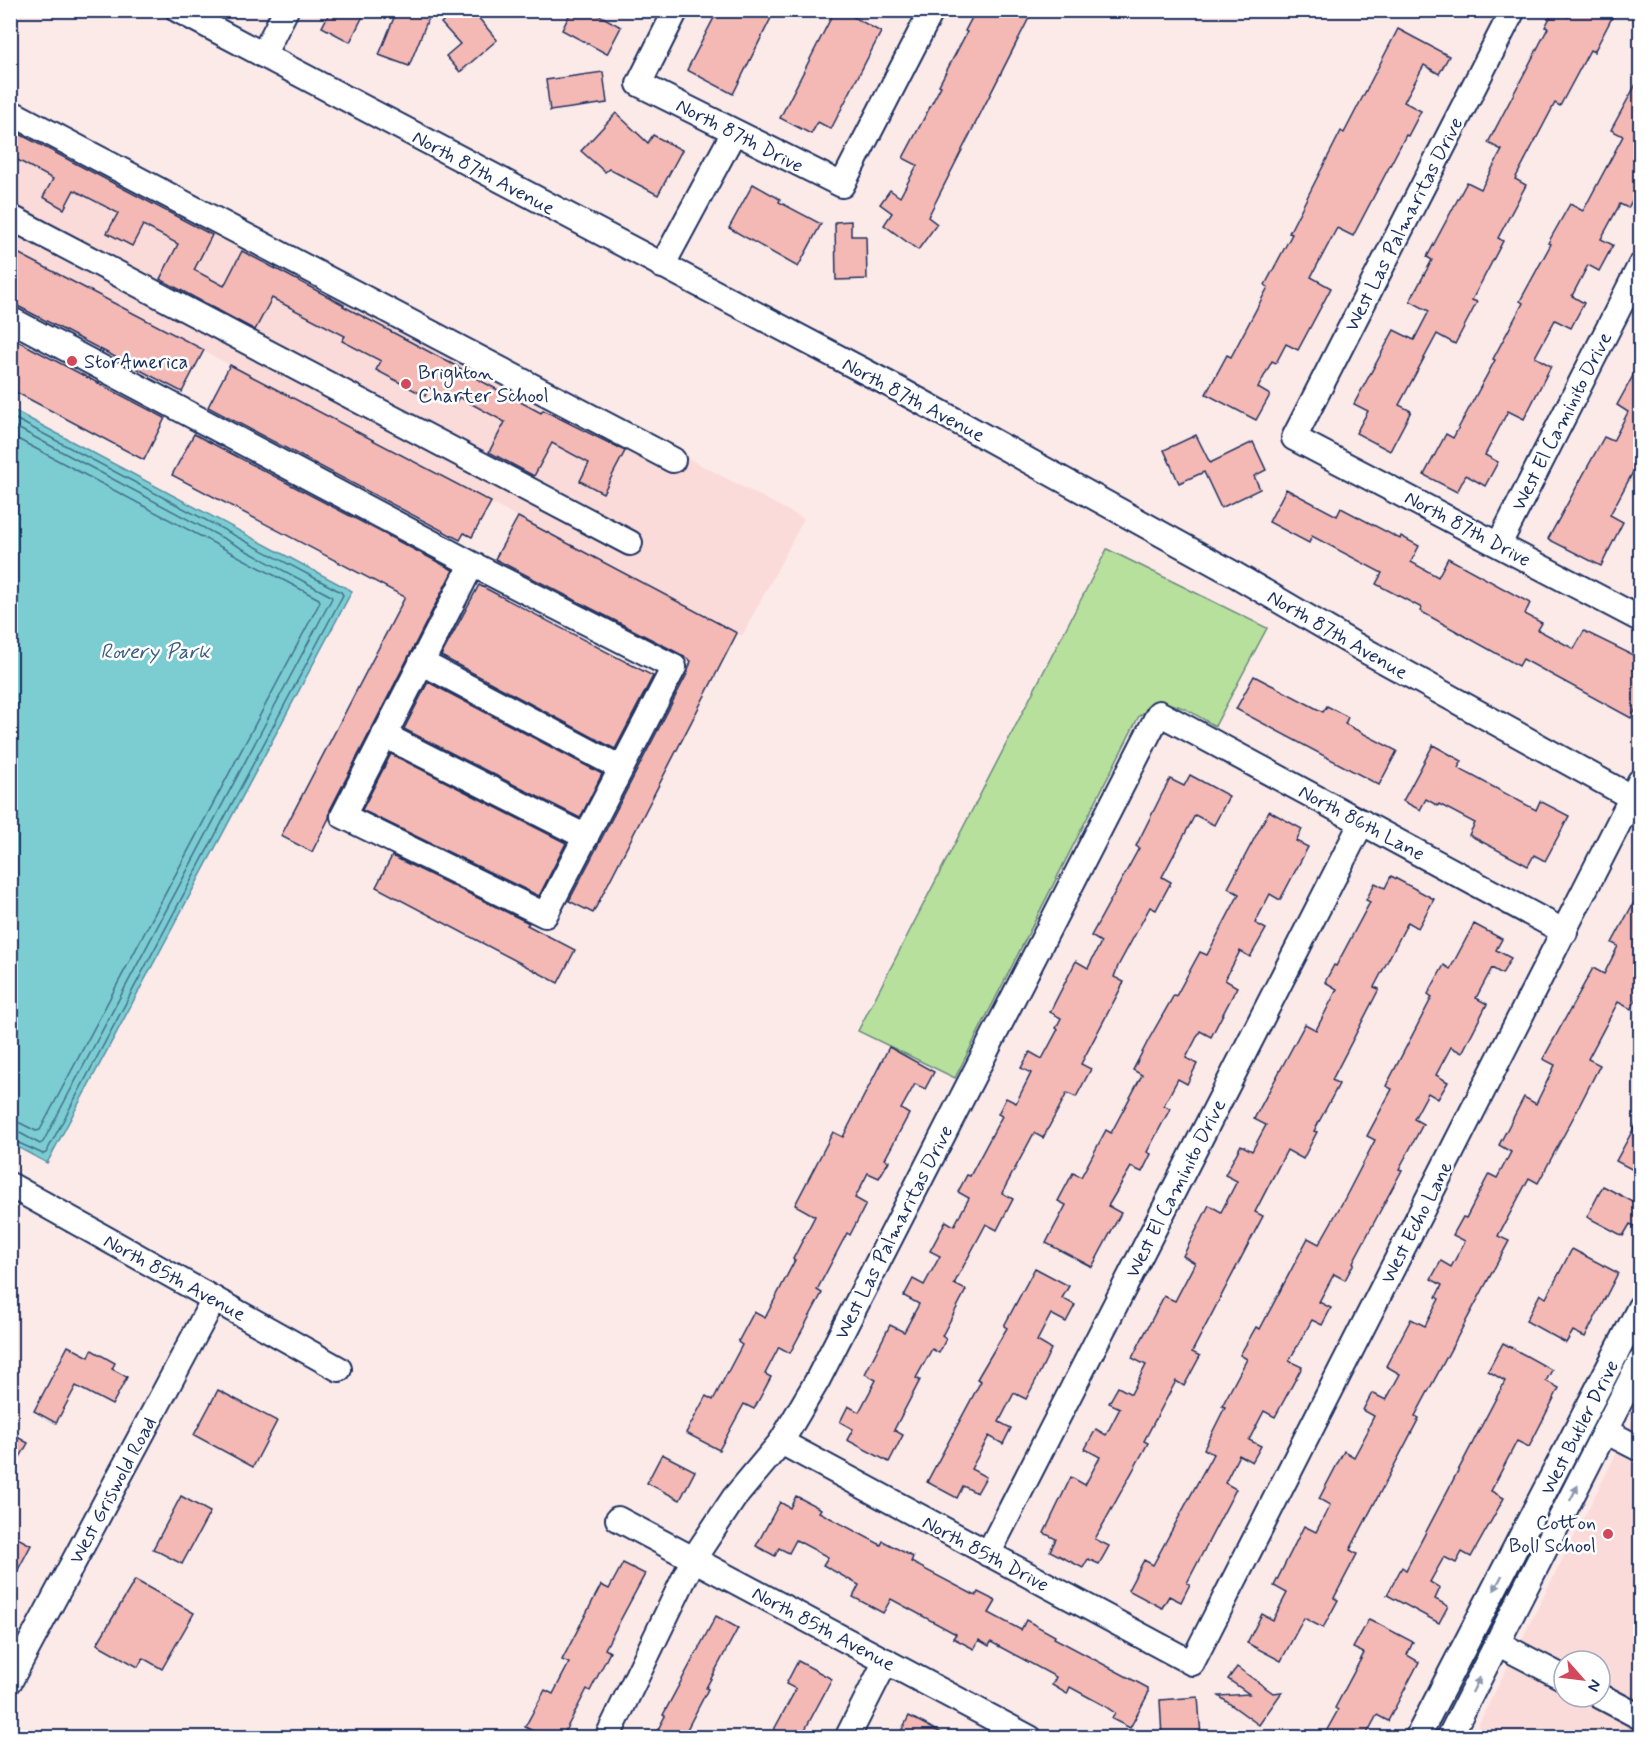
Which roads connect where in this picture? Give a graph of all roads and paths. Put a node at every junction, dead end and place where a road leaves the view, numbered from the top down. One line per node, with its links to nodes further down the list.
1 (178, 10): 6 (street, North 87th Avenue)
2 (286, 10): 6 (street)
3 (676, 10): 8 (street, North 87th Drive)
4 (932, 10): 8 (street, North 87th Drive)
5 (1513, 10): 13 (street, West Las Palmaritas Drive)
6 (262, 56): 10 (street, North 87th Avenue)
7 (10, 112): 14 (street)
8 (734, 132): 10 (street)
9 (10, 218): 15 (street)
10 (662, 266): 23 (street, North 87th Avenue)
11 (1641, 266): 16 (street, West El Caminito Drive)
12 (10, 319): 17 (street)
13 (1294, 438): 16 (street, North 87th Drive)
14 (673, 460)
15 (630, 543)
16 (1499, 544): 18 (street, North 87th Drive)
17 (472, 564): 19 (street); 22 (street)
18 (1641, 619)
19 (421, 662): 21 (street); 22 (street)
20 (1159, 713): 24 (street, North 86th Lane); 33 (street, West Las Palmaritas Drive)
21 (384, 735): 25 (street); 25 (street)
22 (621, 768): 25 (street)
23 (1638, 794): 26 (street, West Echo Lane)
24 (1362, 822): 26 (street, North 86th Lane); 36 (street, West El Caminito Drive)
25 (586, 837)
26 (1565, 932): 40 (street, West Echo Lane)
27 (10, 1185): 28 (street, North 85th Avenue)
28 (214, 1299): 31 (street, North 85th Avenue); 42 (street, West Griswold Road)
29 (1641, 1307): 48 (street, West Butler Drive, one-way to 48)
30 (1641, 1362): 32 (street, West Butler Drive)
31 (339, 1369)
32 (1605, 1431): 34 (street); 38 (street, West Butler Drive, one-way to 32)
33 (781, 1442): 36 (street, North 85th Drive); 37 (street, West Las Palmaritas Drive)
34 (1641, 1449)
35 (618, 1519): 37 (street, North 85th Avenue)
36 (988, 1554): 40 (street, North 85th Drive)
37 (694, 1558): 39 (street, North 85th Avenue); 45 (street, West Las Palmaritas Drive)
38 (1497, 1643): 41 (street); 49 (street, West Butler Drive, one-way to 38)
39 (886, 1661): 46 (street); 47 (street, North 85th Avenue)
40 (1192, 1663)
41 (1552, 1672)
42 (10, 1681)
43 (1612, 1702): 44 (street)
44 (1641, 1718)
45 (606, 1737)
46 (847, 1737)
47 (1030, 1737)
48 (1417, 1737)
49 (1449, 1737)

